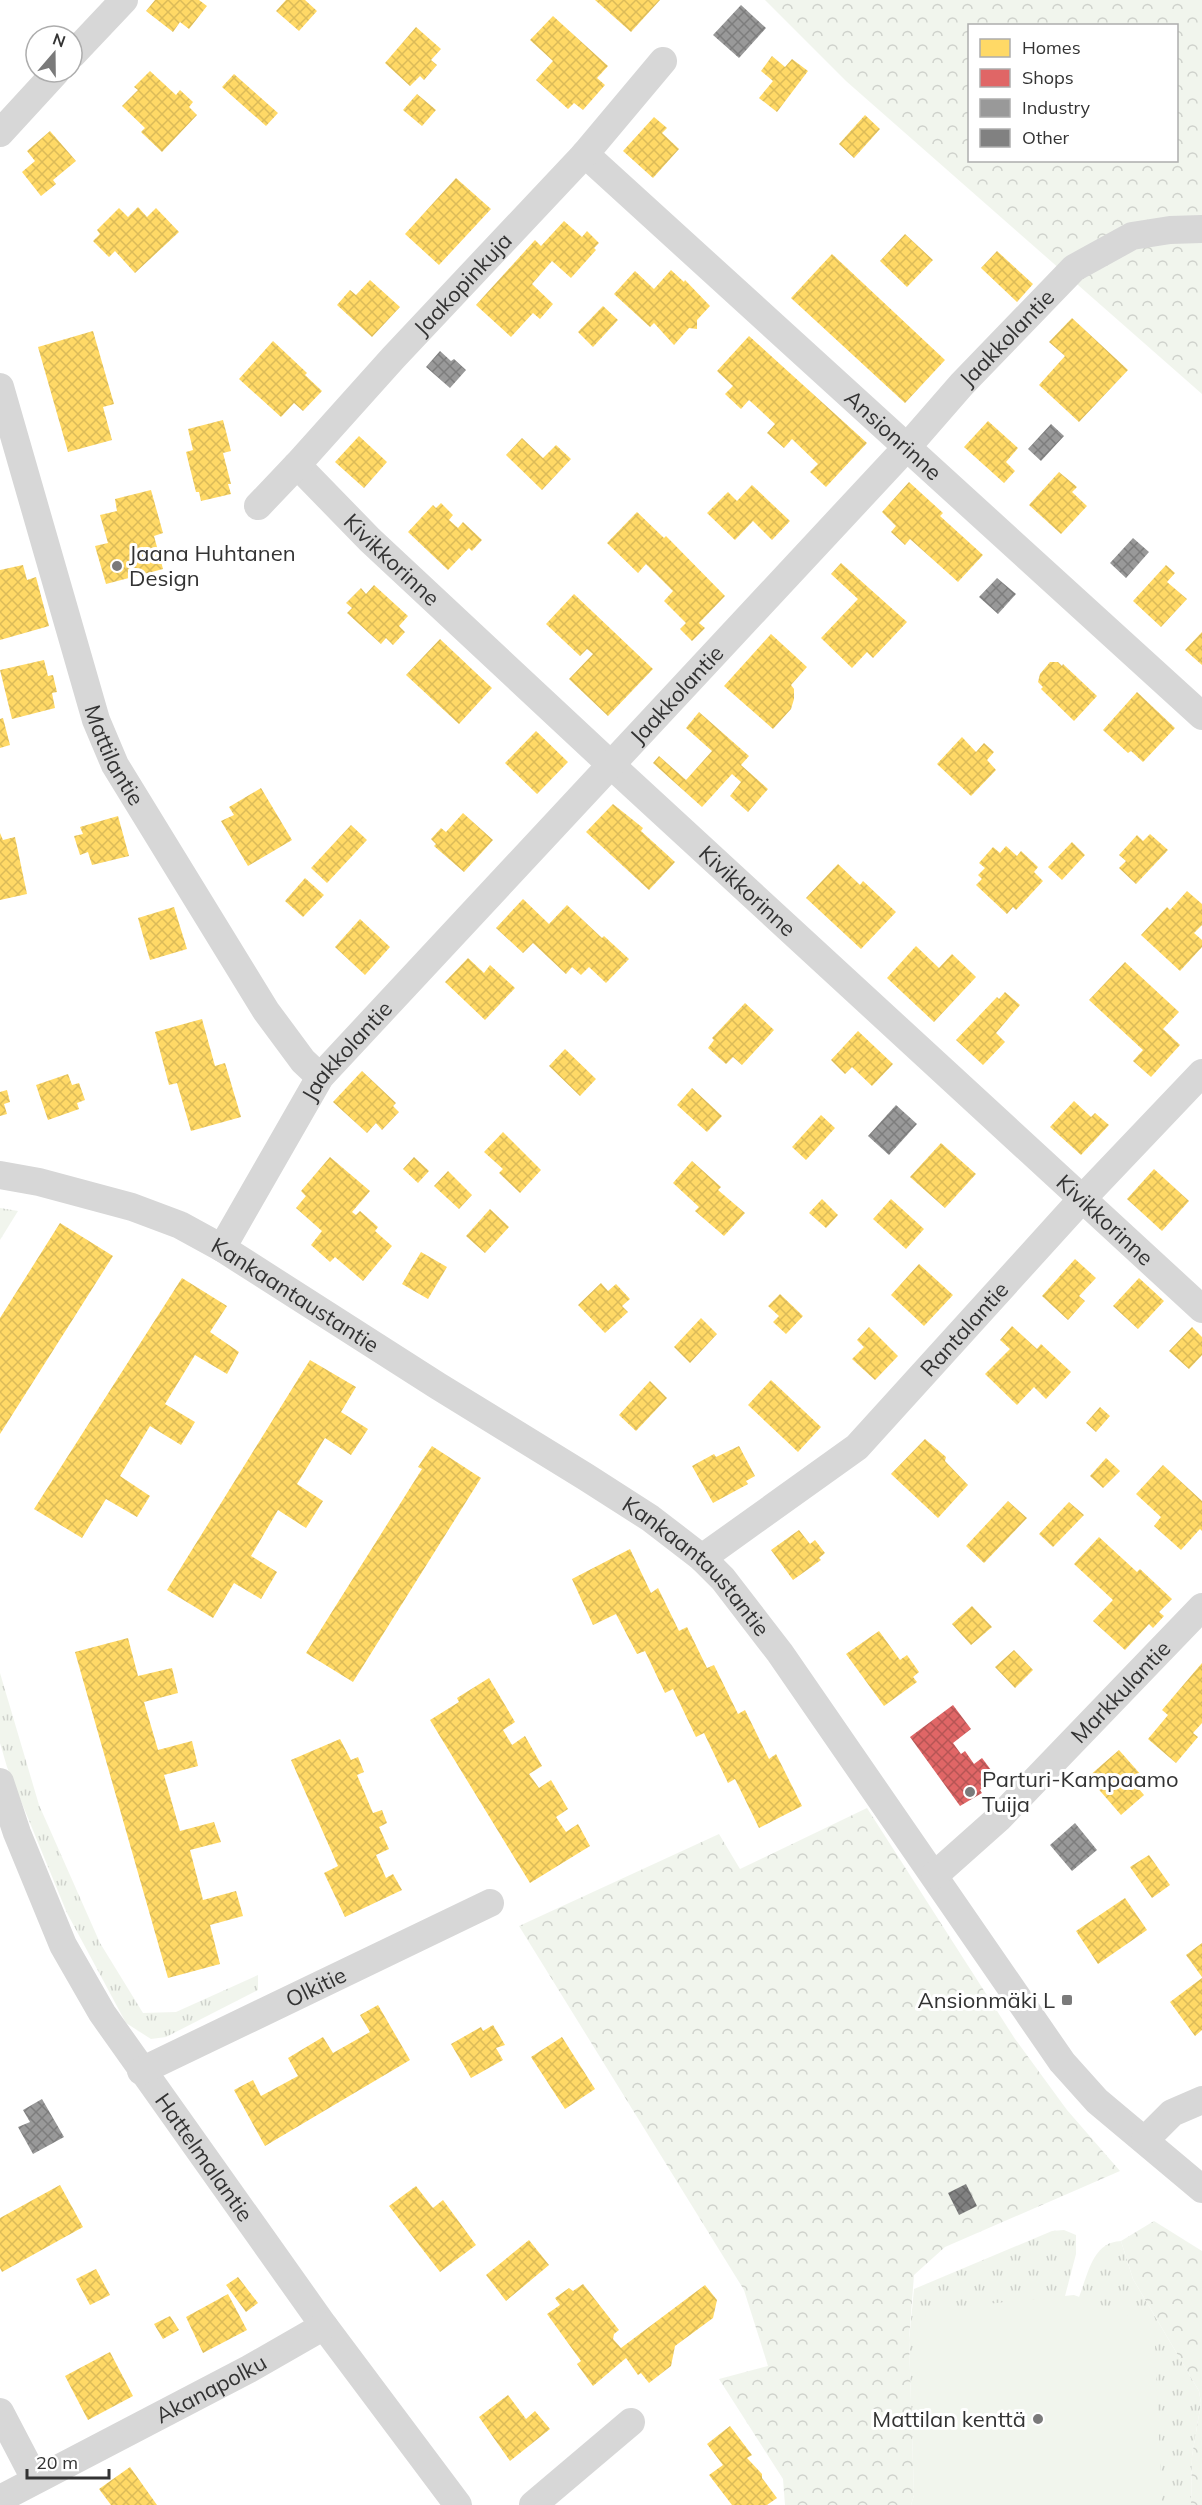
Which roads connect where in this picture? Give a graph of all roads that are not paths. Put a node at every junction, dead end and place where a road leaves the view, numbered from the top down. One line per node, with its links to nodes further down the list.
1 (124, 0): 2 (street)
2 (84, 42)
3 (663, 61): 6 (street, Jaakopinkuja)
4 (45, 84): 5 (street)
5 (0, 133)
6 (585, 154): 9 (street, Ansionrinne); 10 (street, Jaakopinkuja)
7 (1202, 229): 9 (street, Jaakkolantie)
8 (0, 387): 15 (street, Mattilantie)
9 (908, 446): 12 (street, Ansionrinne); 13 (street, Jaakkolantie)
10 (297, 465): 11 (street, Jaakopinkuja); 13 (street, Kivikkorinne)
11 (258, 506)
12 (1202, 716)
13 (610, 764): 15 (street, Jaakkolantie); 17 (street, Kivikkorinne)
14 (1202, 1073): 17 (street, Rantalantie)
15 (320, 1077): 18 (street, Jaakkolantie)
16 (0, 1175): 18 (street, Kankaantaustantie)
17 (1082, 1199): 19 (street, Kivikkorinne); 20 (street, Rantalantie)
18 (222, 1248): 20 (street, Kankaantaustantie)
19 (1202, 1309)
20 (702, 1558): 23 (street, Kankaantaustantie)
21 (1202, 1607): 23 (street, Markkulantie)
22 (0, 1782): 25 (street, Hattelmalantie)
23 (935, 1875): 27 (street, Kankaantaustantie)
24 (490, 1903): 25 (street, Olkitie)
25 (141, 2071): 29 (street, Hattelmalantie)
26 (1202, 2100): 27 (street)
27 (1145, 2140): 28 (street, Kankaantaustantie)
28 (1202, 2188)
29 (324, 2326): 32 (street, Akanapolku); 34 (street, Hattelmalantie)
30 (0, 2412): 32 (street)
31 (631, 2422): 35 (street)
32 (35, 2479): 33 (street, Akanapolku)
33 (0, 2499)
34 (458, 2505)
35 (533, 2505)

